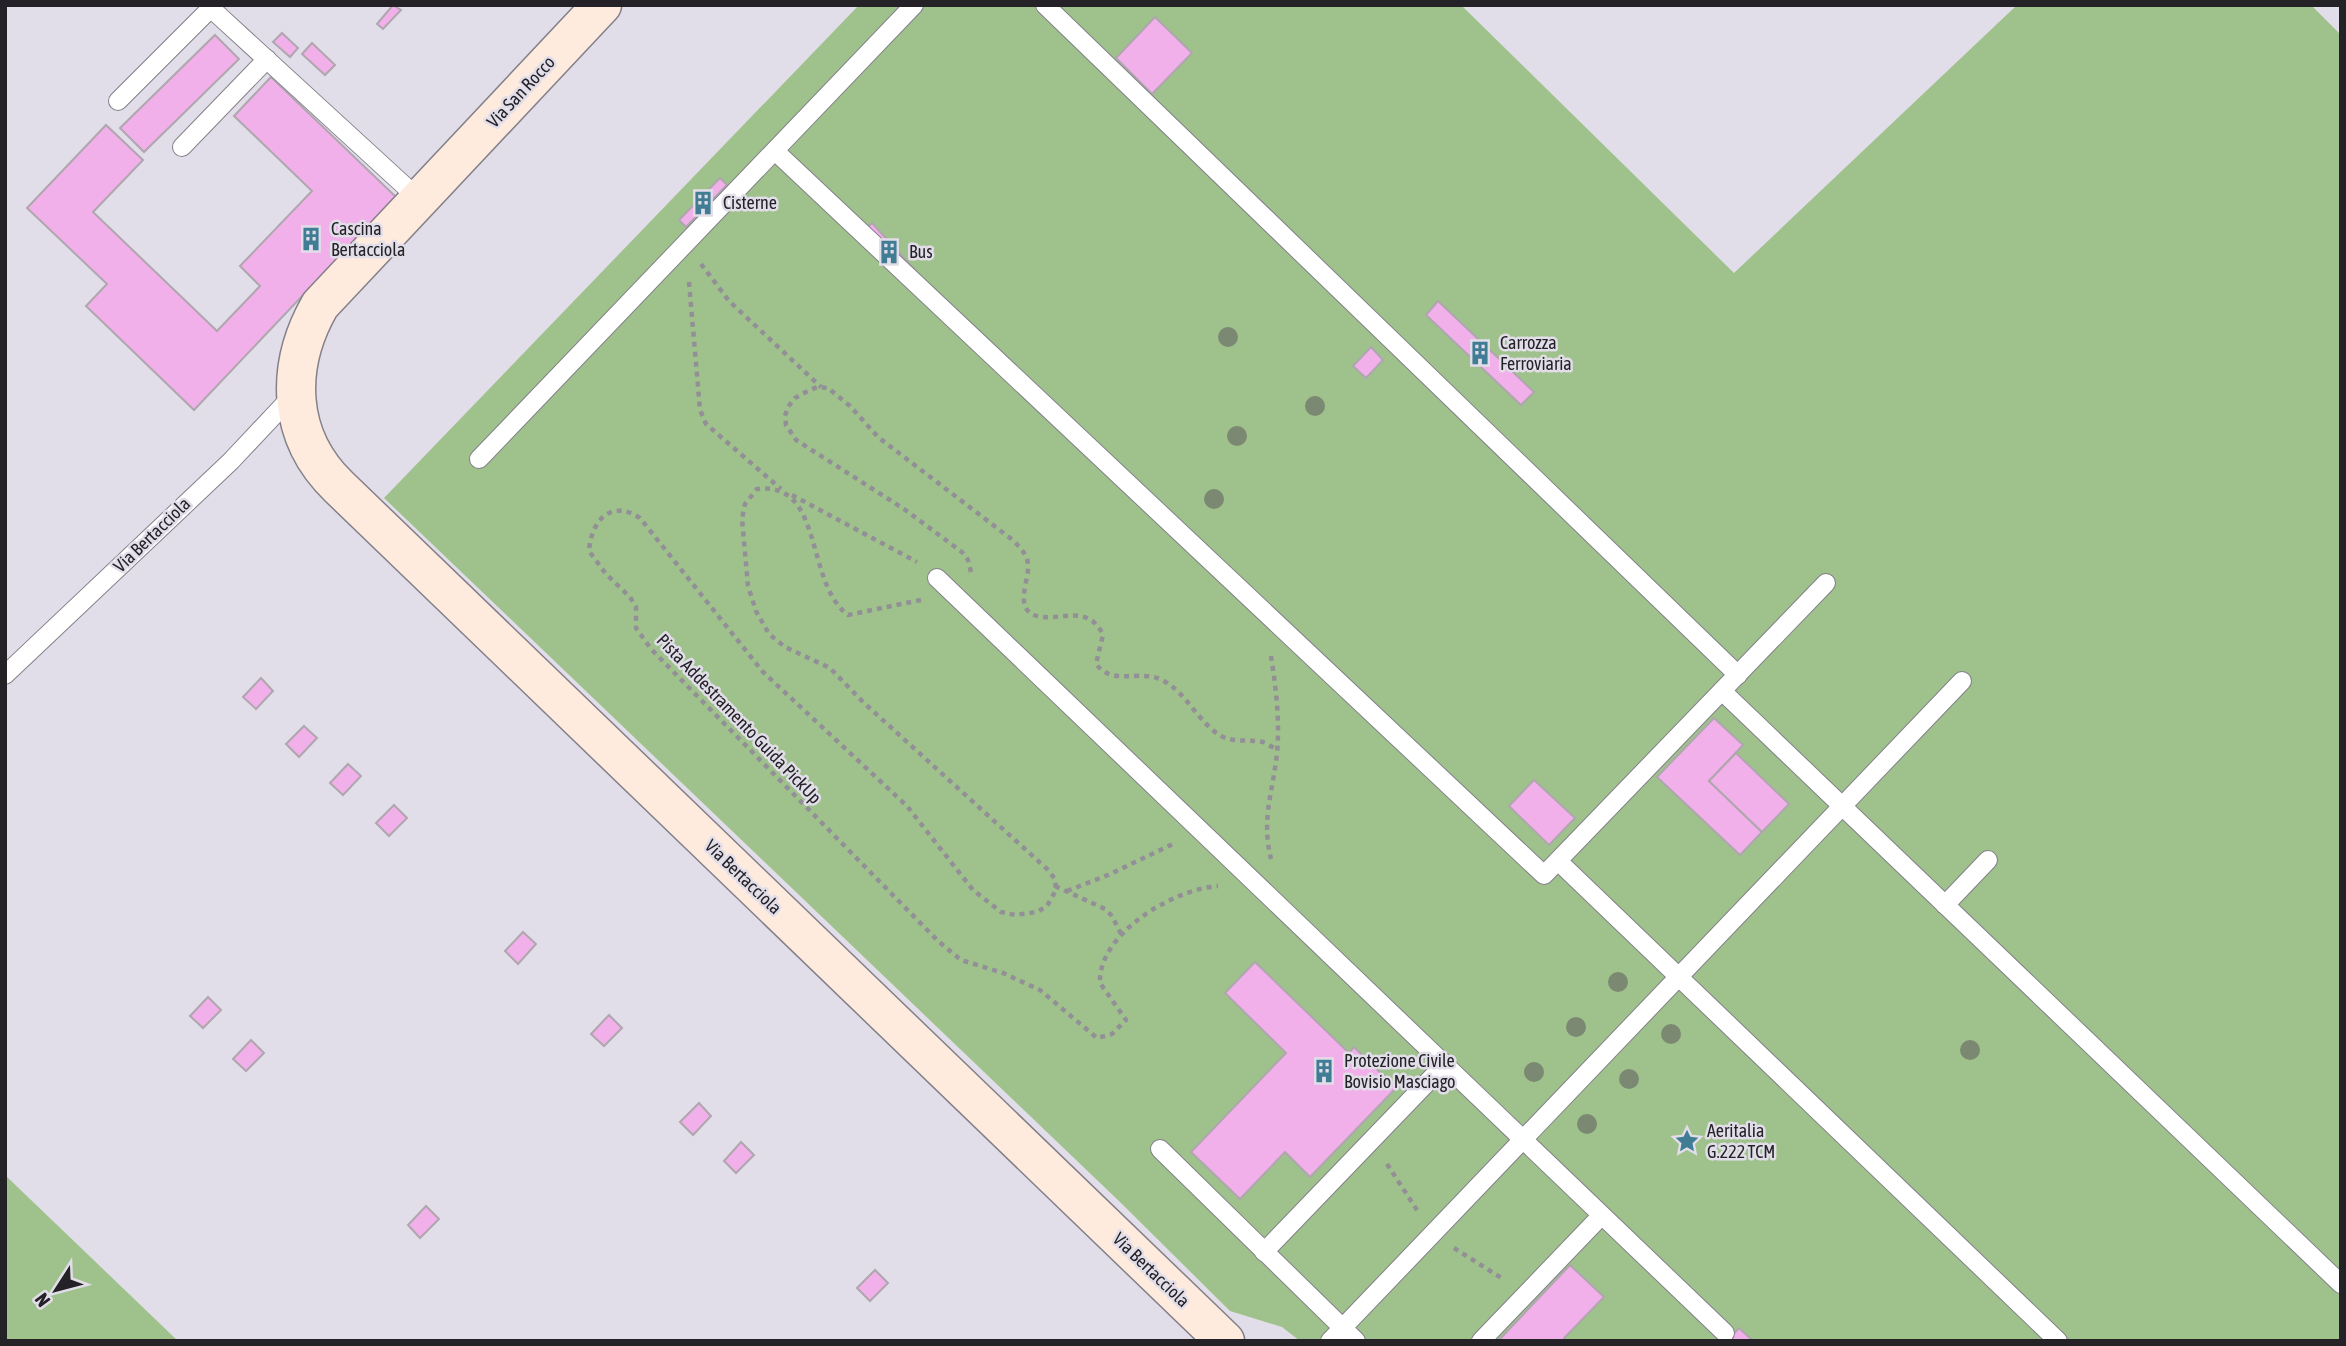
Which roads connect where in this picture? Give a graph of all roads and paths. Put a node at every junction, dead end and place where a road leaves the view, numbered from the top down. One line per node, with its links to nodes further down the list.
1 (602, 5): 8 (street, Via San Rocco)
2 (914, 5): 7 (lane)
3 (1045, 5): 17 (lane)
4 (267, 59): 5 (lane); 6 (lane); 8 (lane)
5 (118, 101)
6 (182, 147)
7 (775, 151): 9 (lane); 15 (lane)
8 (430, 189): 11 (street, Via Bertacciola)
9 (685, 244): 10 (path); 12 (lane); 13 (path)
10 (821, 387)
11 (296, 392): 16 (lane, Via Bertacciola); 41 (street, Via Bertacciola)
12 (479, 459)
13 (937, 578): 21 (lane)
14 (1826, 583): 17 (lane)
15 (1257, 605): 23 (lane); 27 (path)
16 (5, 675)
17 (1738, 675): 19 (lane)
18 (1962, 681): 20 (lane)
19 (1722, 691): 20 (lane); 23 (lane)
20 (1842, 806): 26 (lane); 29 (lane)
21 (1200, 831): 24 (lane); 25 (path)
22 (1988, 860): 26 (lane)
23 (1558, 861): 29 (lane)
24 (1247, 876): 27 (lane); 28 (path, Pista Addestramento Guida PickUp)
25 (1067, 891): 28 (path, Pista Addestramento Guida PickUp); 28 (path, Pista Addestramento Guida PickUp)
26 (1945, 905): 37 (lane)
27 (1292, 919): 30 (lane)
28 (1121, 934)
29 (1679, 977): 32 (lane); 44 (lane)
30 (1444, 1065): 31 (lane); 32 (lane)
31 (1372, 1140): 35 (path); 36 (lane)
32 (1522, 1140): 34 (lane); 35 (lane)
33 (1160, 1149): 36 (lane)
34 (1601, 1216): 38 (lane); 39 (lane)
35 (1432, 1233): 38 (path); 40 (lane)
36 (1264, 1252): 40 (lane)
37 (2341, 1284)
38 (1526, 1293): 43 (lane)
39 (1725, 1332)
40 (1336, 1334): 42 (lane)
41 (1225, 1341)
42 (1356, 1341)
43 (1481, 1341)
44 (2058, 1341)

